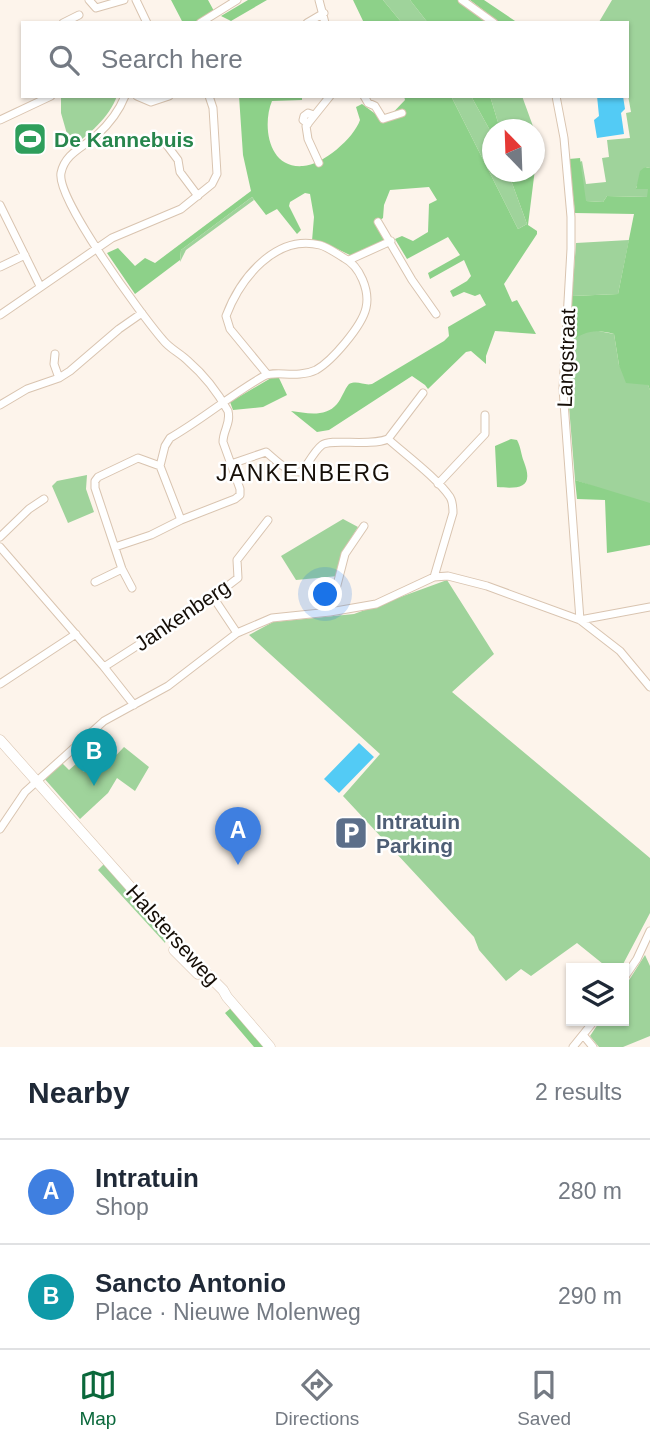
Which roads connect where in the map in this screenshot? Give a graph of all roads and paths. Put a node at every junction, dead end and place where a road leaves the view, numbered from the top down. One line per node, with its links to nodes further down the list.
1 (89, 0): 2 (street)
2 (124, 0)
3 (136, 0): 10 (street)
4 (237, 0): 11 (street)
5 (319, 0): 7 (street)
6 (462, 0): 14 (street)
7 (324, 13): 12 (street); 13 (street)
8 (79, 15): 9 (street)
9 (68, 21)
10 (146, 21)
11 (203, 21)
12 (310, 21)
13 (325, 21)
14 (491, 21)
15 (47, 98): 24 (street)
16 (124, 98): 31 (street)
17 (142, 98): 18 (street)
18 (163, 98)
19 (210, 98): 27 (street)
20 (328, 98): 26 (street)
21 (365, 98): 23 (street)
22 (556, 98): 64 (street, Langstraat)
23 (402, 113)
24 (0, 120)
25 (163, 140): 27 (street)
26 (318, 163)
27 (198, 196): 31 (street)
28 (0, 205): 32 (street)
29 (378, 222): 30 (street)
30 (391, 242): 33 (street); 37 (street)
31 (96, 248): 35 (street); 36 (street)
32 (25, 255): 34 (street); 35 (street)
33 (349, 260): 40 (street); 40 (street)
34 (0, 267)
35 (40, 286): 38 (street)
36 (142, 313): 41 (street); 43 (street)
37 (436, 314)
38 (0, 315)
39 (55, 354): 41 (street)
40 (267, 374): 43 (street)
41 (58, 378): 44 (street)
42 (423, 393): 46 (street)
43 (224, 404): 47 (street); 48 (street)
44 (0, 405)
45 (485, 415): 49 (street)
46 (388, 439): 47 (street); 49 (street)
47 (230, 464): 51 (street)
48 (160, 466): 51 (street); 56 (street)
49 (438, 484): 58 (street)
50 (44, 499): 54 (street)
51 (181, 520): 56 (street)
52 (268, 520): 61 (street, Jankenberg)
53 (364, 526): 63 (street)
54 (0, 537)
55 (0, 547): 66 (street)
56 (115, 547): 57 (street)
57 (122, 569): 59 (street); 60 (street)
58 (435, 577): 63 (street); 64 (street)
59 (95, 582)
60 (132, 587)
61 (213, 597): 65 (street); 67 (street, Jankenberg)
62 (650, 607): 64 (street)
63 (330, 612): 65 (street)
64 (580, 620): 69 (street)
65 (237, 633): 70 (street)
66 (76, 634): 67 (street); 68 (street)
67 (104, 667): 70 (street)
68 (0, 684)
69 (650, 687)
70 (134, 705): 72 (street)
71 (0, 740): 72 (main road, Halsterseweg)
72 (36, 782): 73 (street); 78 (main road, Halsterseweg)
73 (0, 829)
74 (650, 931): 75 (street)
75 (629, 971)
76 (591, 1026): 77 (street)
77 (584, 1036): 79 (street); 80 (street)
78 (270, 1047)
79 (573, 1047)
80 (593, 1047)

